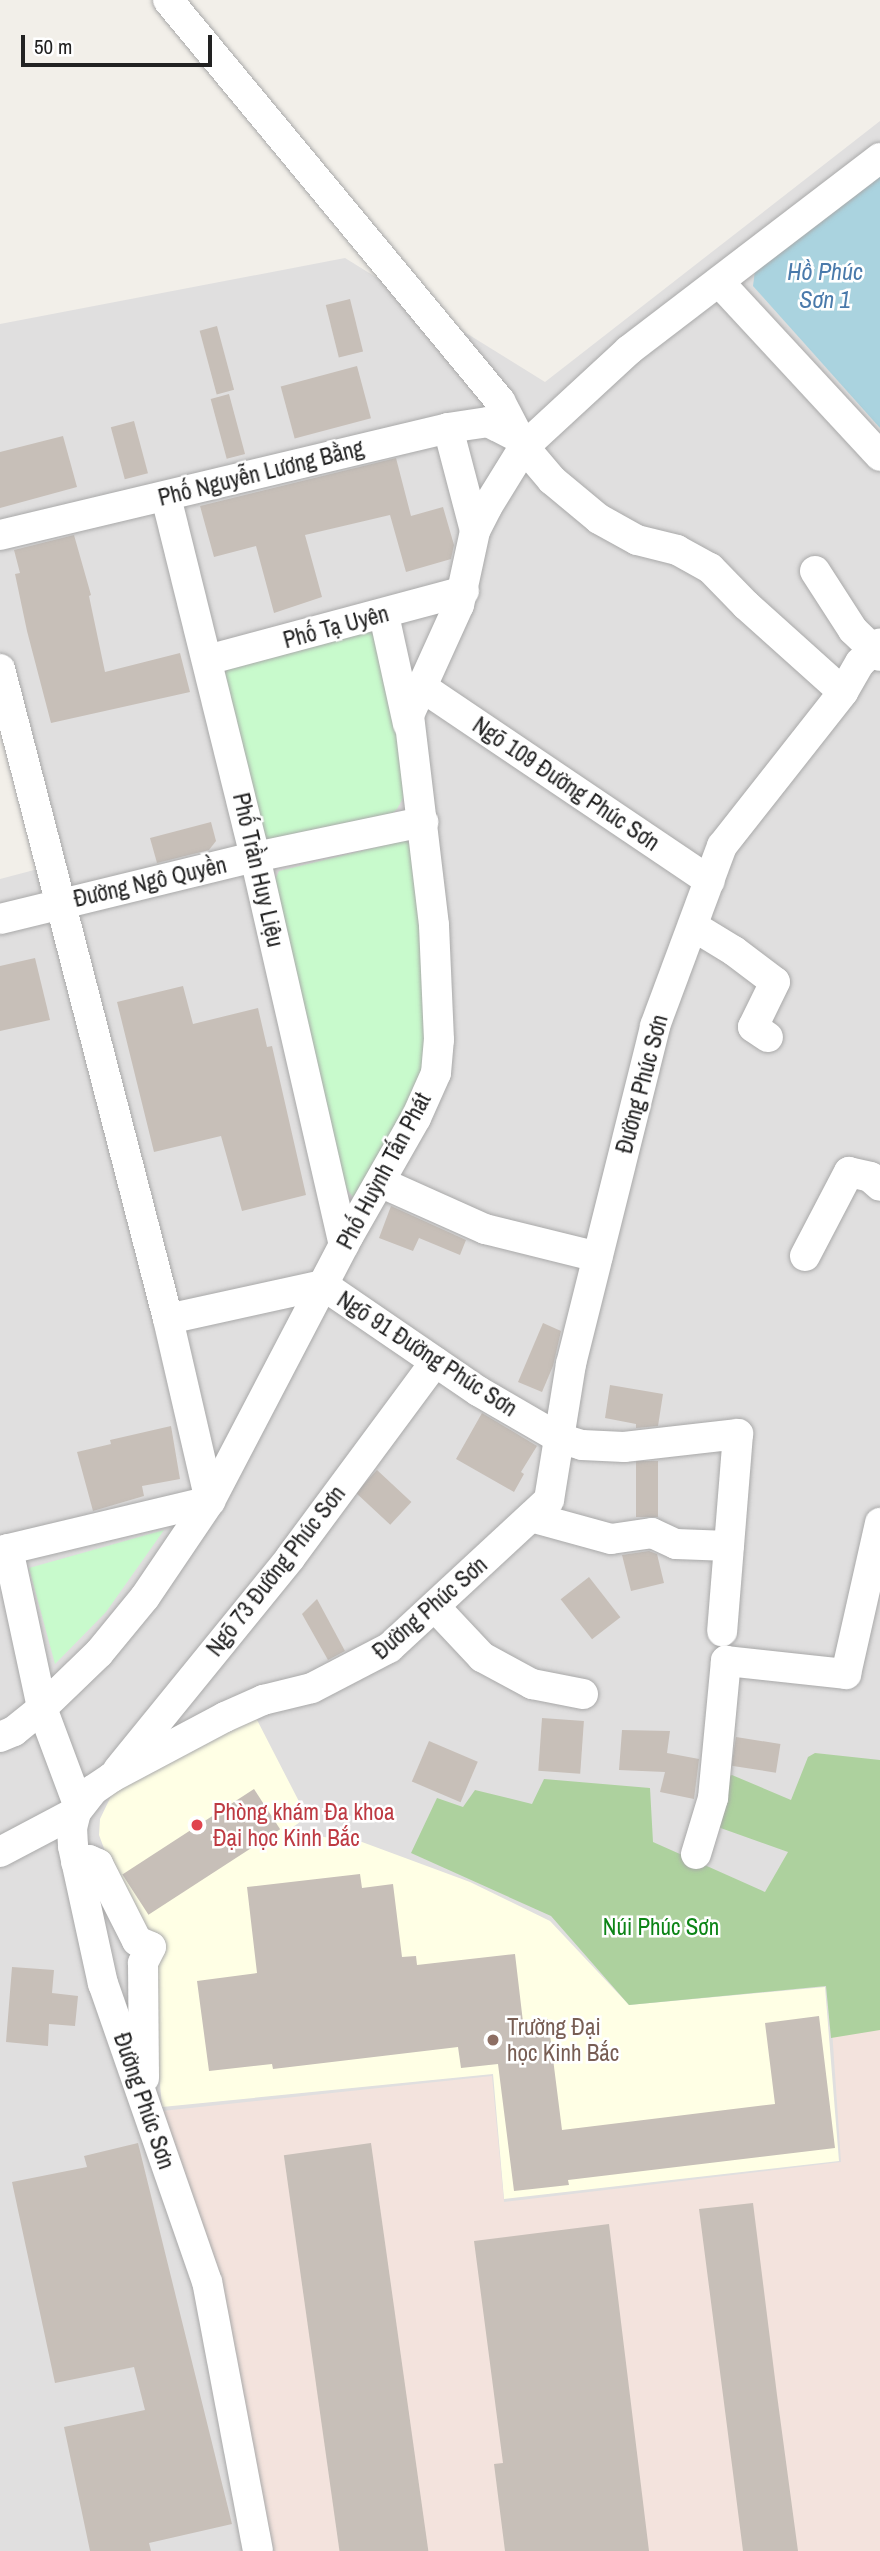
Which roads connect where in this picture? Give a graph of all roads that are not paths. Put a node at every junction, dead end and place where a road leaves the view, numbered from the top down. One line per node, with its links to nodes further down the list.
1 (168, 0): 5 (street)
2 (880, 158): 3 (street, Phố Huỳnh Tấn Phát)
3 (719, 282): 5 (street, Phố Huỳnh Tấn Phát); 6 (street)
4 (448, 428): 5 (street, Phố Nguyễn Lương Bằng); 7 (street, Phố Nguyễn Lương Bằng); 8 (street)
5 (522, 442): 8 (street, Phố Huỳnh Tấn Phát); 17 (street)
6 (880, 456)
7 (166, 497): 9 (street, Phố Nguyễn Lương Bằng); 14 (street, Phố Trần Huy Liệu)
8 (475, 531): 11 (street, Phố Huỳnh Tấn Phát)
9 (0, 535)
10 (815, 571): 13 (street)
11 (464, 591): 12 (street, Phố Tạ Uyên); 16 (street, Phố Huỳnh Tấn Phát)
12 (384, 615): 14 (street, Phố Tạ Uyên); 18 (street)
13 (878, 650): 17 (street, Đường Phúc Sơn)
14 (207, 660): 20 (street, Phố Trần Huy Liệu)
15 (0, 669): 22 (street)
16 (422, 687): 18 (street, Phố Huỳnh Tấn Phát); 21 (street, Ngõ 109 Đường Phúc Sơn)
17 (843, 692): 21 (street, Đường Phúc Sơn)
18 (408, 725): 19 (street, Phố Huỳnh Tấn Phát)
19 (423, 822): 20 (street, Đường Ngô Quyền); 26 (street, Phố Huỳnh Tấn Phát)
20 (256, 857): 22 (street, Đường Ngô Quyền); 28 (street, Phố Trần Huy Liệu)
21 (710, 881): 24 (street, Đường Phúc Sơn)
22 (60, 904): 23 (street, Đường Ngô Quyền); 32 (street)
23 (0, 919)
24 (693, 926): 25 (street); 30 (street, Đường Phúc Sơn)
25 (768, 1037)
26 (382, 1183): 28 (street, Phố Huỳnh Tấn Phát); 30 (street)
27 (880, 1186): 29 (street)
28 (344, 1245): 31 (street, Phố Huỳnh Tấn Phát)
29 (805, 1256)
30 (598, 1257): 34 (street, Đường Phúc Sơn)
31 (323, 1285): 32 (street, Ngõ 91 Đường Phúc Sơn); 33 (street, Ngõ 91 Đường Phúc Sơn); 35 (street, Phố Huỳnh Tấn Phát)
32 (168, 1318): 35 (street)
33 (435, 1362): 34 (street, Ngõ 91 Đường Phúc Sơn); 45 (street, Ngõ 73 Đường Phúc Sơn)
34 (559, 1438): 36 (street, Đường Phúc Sơn); 38 (street, Ngõ 91 Đường Phúc Sơn)
35 (210, 1501): 39 (street); 43 (street, Phố Huỳnh Tấn Phát)
36 (531, 1517): 38 (street); 40 (street, Đường Phúc Sơn)
37 (880, 1524): 48 (street)
38 (729, 1546): 41 (street)
39 (4, 1550): 43 (street)
40 (435, 1607): 42 (street); 45 (street, Đường Phúc Sơn)
41 (722, 1631)
42 (583, 1694)
43 (43, 1708): 44 (street, Phố Huỳnh Tấn Phát); 46 (street)
44 (0, 1737)
45 (113, 1777): 46 (street, Đường Phúc Sơn)
46 (78, 1810): 47 (street); 49 (street, Đường Phúc Sơn)
47 (0, 1852)
48 (696, 1854)
49 (76, 1861): 50 (street, Đường Phúc Sơn); 50 (street)
50 (144, 2103): 51 (street, Đường Phúc Sơn)
51 (258, 2551)

